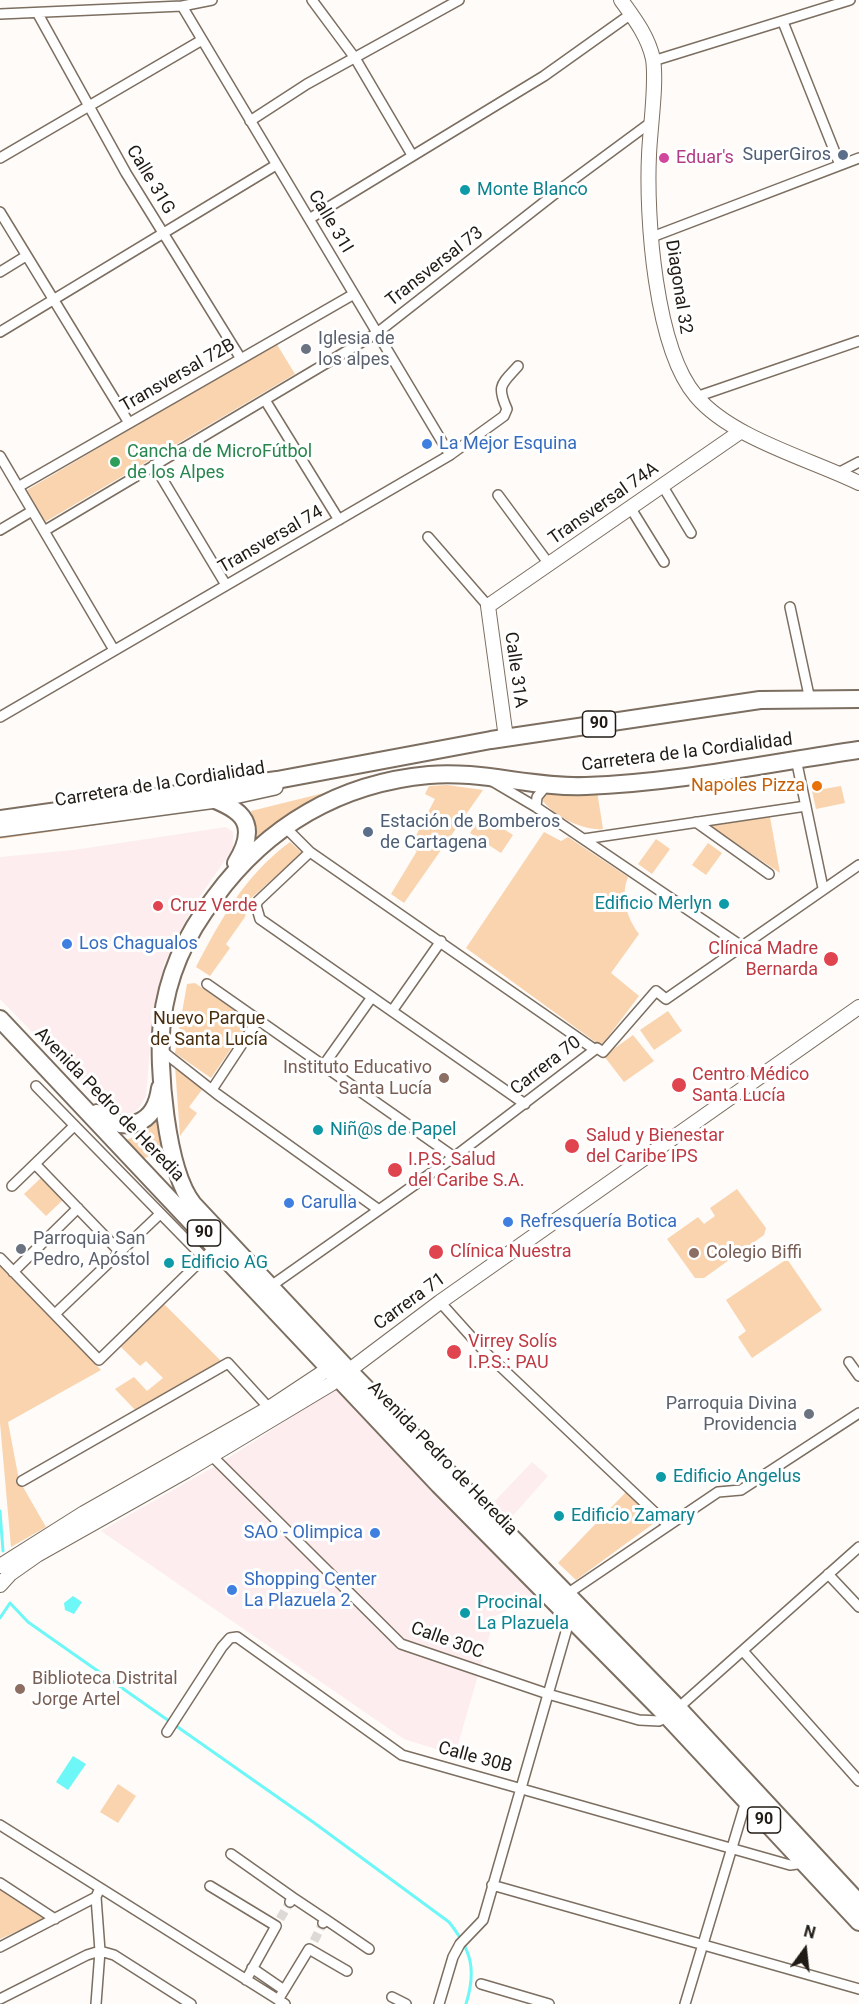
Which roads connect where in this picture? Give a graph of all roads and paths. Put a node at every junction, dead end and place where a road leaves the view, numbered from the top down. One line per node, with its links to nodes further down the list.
1 (107, 0): 8 (street)
2 (210, 0): 7 (street)
3 (312, 0): 14 (street)
4 (459, 0): 14 (street)
5 (621, 0): 11 (street, Diagonal 32)
6 (850, 0): 12 (street)
7 (182, 6): 8 (street); 13 (street, Calle 31I)
8 (110, 11): 10 (street)
9 (0, 14): 10 (street)
10 (38, 14): 16 (street, Calle 31G)
11 (631, 14): 15 (street, Diagonal 32); 19 (street)
12 (783, 22): 15 (street); 23 (street)
13 (202, 40): 16 (street); 17 (street, Calle 31I)
14 (355, 58): 17 (street); 19 (street)
15 (653, 61): 18 (street, Diagonal 32)
16 (89, 108): 20 (street); 26 (street, Calle 31G)
17 (250, 122): 22 (street, Calle 31I)
18 (650, 123): 27 (street, Diagonal 32); 33 (street, Transversal 73)
19 (412, 155): 25 (street)
20 (0, 158)
21 (859, 158): 23 (street)
22 (276, 165): 25 (street, Calle 31I); 26 (street)
23 (840, 165): 27 (street)
24 (0, 214): 28 (street)
25 (309, 219): 30 (street, Calle 31I)
26 (162, 234): 31 (street); 35 (street, Calle 31G)
27 (652, 237): 37 (street, Diagonal 32)
28 (26, 256): 29 (street); 31 (street)
29 (0, 272)
30 (354, 294): 33 (street, Calle 31I); 35 (street, Transversal 72B)
31 (53, 300): 32 (street); 39 (street)
32 (0, 332)
33 (377, 333): 38 (street, Transversal 73); 41 (street, Calle 31I)
34 (859, 341): 37 (street)
35 (241, 359): 39 (street, Transversal 72B)
36 (518, 366): 41 (street, Transversal 74)
37 (696, 397): 40 (street, Diagonal 32)
38 (266, 400): 44 (street, Transversal 73); 52 (street)
39 (129, 423): 48 (street, Transversal 72B)
40 (740, 432): 45 (street, Diagonal 32); 47 (street, Transversal 74A)
41 (450, 455): 52 (street, Transversal 74)
42 (0, 456): 48 (street)
43 (859, 462): 45 (street)
44 (154, 465): 54 (street, Transversal 73); 59 (street)
45 (838, 473): 46 (street, Diagonal 32)
46 (859, 483)
47 (662, 485): 50 (street, Transversal 74A); 55 (street)
48 (18, 487): 51 (street)
49 (498, 495): 58 (street)
50 (630, 507): 57 (street); 58 (street, Transversal 74A)
51 (32, 511): 53 (street); 54 (street)
52 (339, 520): 59 (street, Transversal 74)
53 (0, 530)
54 (44, 531): 62 (street)
55 (691, 533)
56 (428, 537): 60 (street)
57 (664, 562)
58 (549, 564): 60 (street, Transversal 74A)
59 (226, 585): 62 (street, Transversal 74)
60 (488, 606): 66 (street, Calle 31A)
61 (790, 607): 64 (street)
62 (114, 650): 65 (street, Transversal 74)
63 (859, 699): 64 (highway, Carretera de la Cordialidad / 90)
64 (810, 700): 66 (highway, Carretera de la Cordialidad / 90)
65 (1, 714)
66 (506, 738): 69 (highway, Carretera de la Cordialidad / 90)
67 (859, 750): 68 (highway, Carretera de la Cordialidad / 90)
68 (796, 759): 71 (highway, Carretera de la Cordialidad / 90); 74 (street)
69 (341, 769): 72 (highway, 90); 73 (main road, Carretera de la Cordialidad / 90)
70 (489, 779): 71 (highway, Carretera de la Cordialidad / 90); 75 (street); 78 (highway, Carretera de la Cordialidad / 90)
71 (546, 786): 75 (street)
72 (195, 792): 73 (highway); 76 (highway, 90)
73 (216, 800): 79 (main road, Carretera de la Cordialidad / 90); 85 (highway)
74 (806, 806): 77 (street); 84 (street)
75 (536, 807): 80 (street)
76 (0, 819)
77 (696, 822): 80 (street); 83 (street)
78 (285, 826): 81 (street); 85 (highway, Carretera de la Cordialidad / 90)
79 (0, 829)
80 (584, 839): 87 (street)
81 (310, 852): 86 (street); 89 (street)
82 (859, 865): 84 (street, Carrera 70)
83 (770, 874)
84 (823, 888): 87 (street, Carrera 70)
85 (216, 894): 94 (highway, Carretera de la Cordialidad / 90)
86 (441, 941): 91 (street); 95 (street)
87 (740, 945): 95 (street, Carrera 70)
88 (207, 984): 93 (street)
89 (372, 997): 91 (street); 96 (street)
90 (859, 1007): 115 (street, Carrera 71)
91 (392, 1011): 101 (street)
92 (0, 1019): 100 (highway, Avenida Pedro de Heredia / 90)
93 (258, 1020): 96 (street); 99 (street)
94 (160, 1049): 97 (highway, Carretera de la Cordialidad / 90); 99 (street)
95 (594, 1050): 101 (street, Carrera 70)
96 (323, 1066): 103 (street)
97 (162, 1078): 100 (highway); 114 (highway, Avenida Pedro de Heredia / 90)
98 (36, 1086): 102 (street)
99 (213, 1088): 107 (street)
100 (77, 1099): 109 (highway, Avenida Pedro de Heredia / 90)
101 (525, 1104): 103 (street, Carrera 70)
102 (74, 1126): 104 (street); 108 (street)
103 (454, 1157): 107 (street, Carrera 70)
104 (34, 1164): 105 (street); 106 (street)
105 (12, 1186)
106 (78, 1209): 110 (street); 113 (street)
107 (379, 1210): 114 (street, Carrera 70)
108 (160, 1214): 110 (street); 112 (street)
109 (216, 1246): 112 (street); 118 (highway, Avenida Pedro de Heredia / 90)
110 (120, 1252): 116 (street)
111 (0, 1258): 113 (street)
112 (204, 1258): 116 (street)
113 (13, 1272): 116 (street)
114 (271, 1286): 118 (highway, Avenida Pedro de Heredia / 90)
115 (440, 1302): 118 (street, Carrera 71); 125 (street)
116 (55, 1314)
117 (849, 1362): 119 (street)
118 (340, 1369): 120 (street, Carrera 71); 122 (street, Carrera 71); 130 (highway, Avenida Pedro de Heredia / 90); 132 (highway, Avenida Pedro de Heredia / 90)
119 (859, 1376)
120 (269, 1408): 123 (street); 124 (street, Carrera 71)
121 (859, 1413): 125 (street)
122 (211, 1455): 124 (street, Carrera 71); 134 (street, Calle 30C)
123 (22, 1481)
124 (87, 1519): 127 (street, Carrera 71); 129 (street, Carrera 71)
125 (667, 1524): 130 (street)
126 (859, 1548): 128 (street)
127 (0, 1566)
128 (828, 1574): 131 (street); 133 (street)
129 (0, 1585)
130 (567, 1594): 135 (highway, Avenida Pedro de Heredia / 90)
131 (859, 1607)
132 (570, 1618): 134 (street); 135 (highway, Avenida Pedro de Heredia / 90)
133 (743, 1651): 135 (street); 137 (street)
134 (548, 1694): 135 (street, Calle 30C); 138 (street)
135 (673, 1713): 139 (highway, Avenida Pedro de Heredia / 90); 143 (highway, Avenida Pedro de Heredia / 90)
136 (167, 1732): 138 (street, Calle 30B)
137 (859, 1780)
138 (521, 1788): 141 (street, Calle 30B); 145 (street)
139 (746, 1801): 141 (street); 143 (highway, Avenida Pedro de Heredia / 90)
140 (0, 1825): 147 (street)
141 (730, 1849): 143 (street, Calle 30B); 151 (street)
142 (231, 1854): 153 (street)
143 (810, 1858): 148 (highway, Avenida Pedro de Heredia / 90); 150 (highway, Avenida Pedro de Heredia / 90)
144 (0, 1883): 149 (street)
145 (492, 1885): 151 (street); 167 (street)
146 (210, 1886): 155 (street)
147 (98, 1893): 149 (street); 154 (street); 157 (street)
148 (859, 1903)
149 (55, 1919): 152 (street)
150 (859, 1922)
151 (702, 1943): 159 (street); 169 (street)
152 (0, 1947)
153 (369, 1949)
154 (100, 1951): 162 (street); 164 (street); 165 (street)
155 (252, 1968): 157 (street); 160 (street)
156 (347, 1971): 160 (street)
157 (246, 1980): 163 (street)
158 (481, 1984): 168 (street)
159 (859, 1989)
160 (284, 1990): 163 (street)
161 (392, 1997): 166 (street)
162 (0, 1999)
163 (281, 2002)
164 (96, 2004)
165 (191, 2004)
166 (406, 2004)
167 (439, 2004)
168 (549, 2004)
169 (685, 2004)

